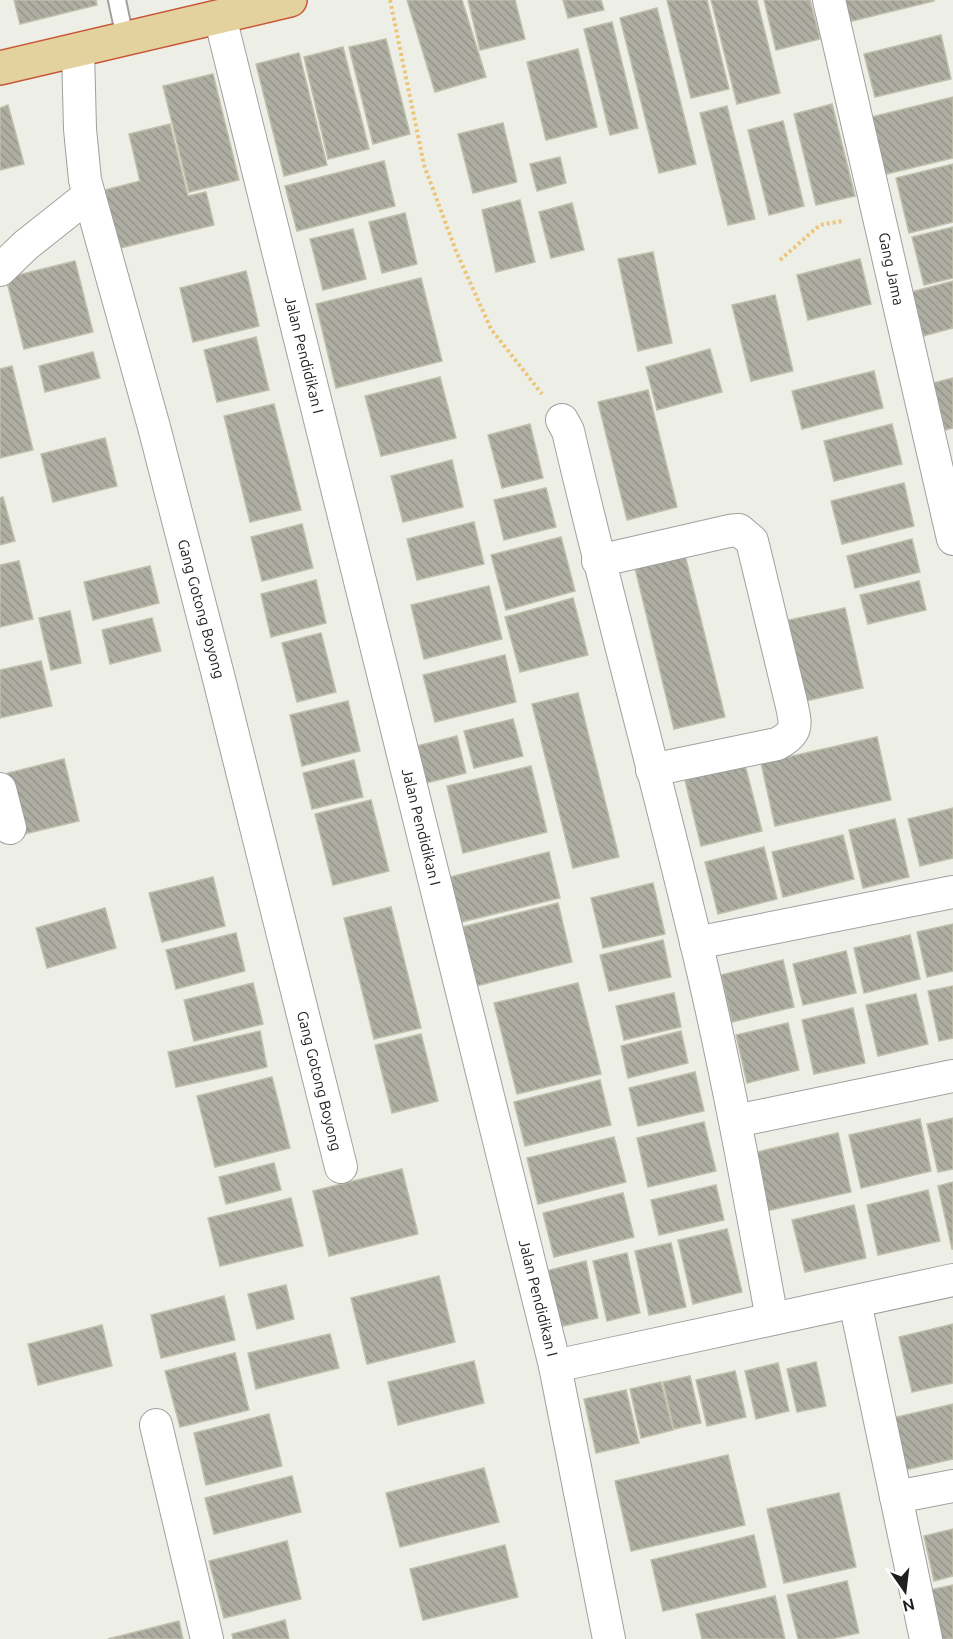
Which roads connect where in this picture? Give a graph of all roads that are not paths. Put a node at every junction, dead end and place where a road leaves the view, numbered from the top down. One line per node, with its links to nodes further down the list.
1 (117, 0): 5 (lane)
2 (290, 0): 4 (highway)
3 (829, 0): 11 (street, Gang Jama)
4 (220, 17): 5 (highway); 24 (street, Jalan Pendidikan I)
5 (131, 37): 6 (highway)
6 (78, 50): 7 (highway); 8 (street, Gang Gotong Boyong)
7 (0, 68)
8 (87, 188): 9 (street); 20 (street, Gang Gotong Boyong)
9 (0, 270)
10 (562, 420): 12 (street)
11 (953, 539)
12 (598, 561): 13 (street); 13 (street)
13 (652, 770): 17 (street)
14 (0, 789): 15 (street)
15 (10, 828)
16 (953, 892): 17 (street)
17 (696, 943): 19 (street)
18 (953, 1076): 19 (street)
19 (736, 1120): 23 (street)
20 (341, 1167)
21 (953, 1280): 22 (street)
22 (855, 1302): 23 (street); 27 (street)
23 (772, 1319): 24 (street)
24 (555, 1366): 29 (street, Jalan Pendidikan I)
25 (156, 1425): 28 (street)
26 (953, 1486): 27 (street)
27 (896, 1497): 30 (street)
28 (207, 1639)
29 (609, 1639)
30 (926, 1639)

